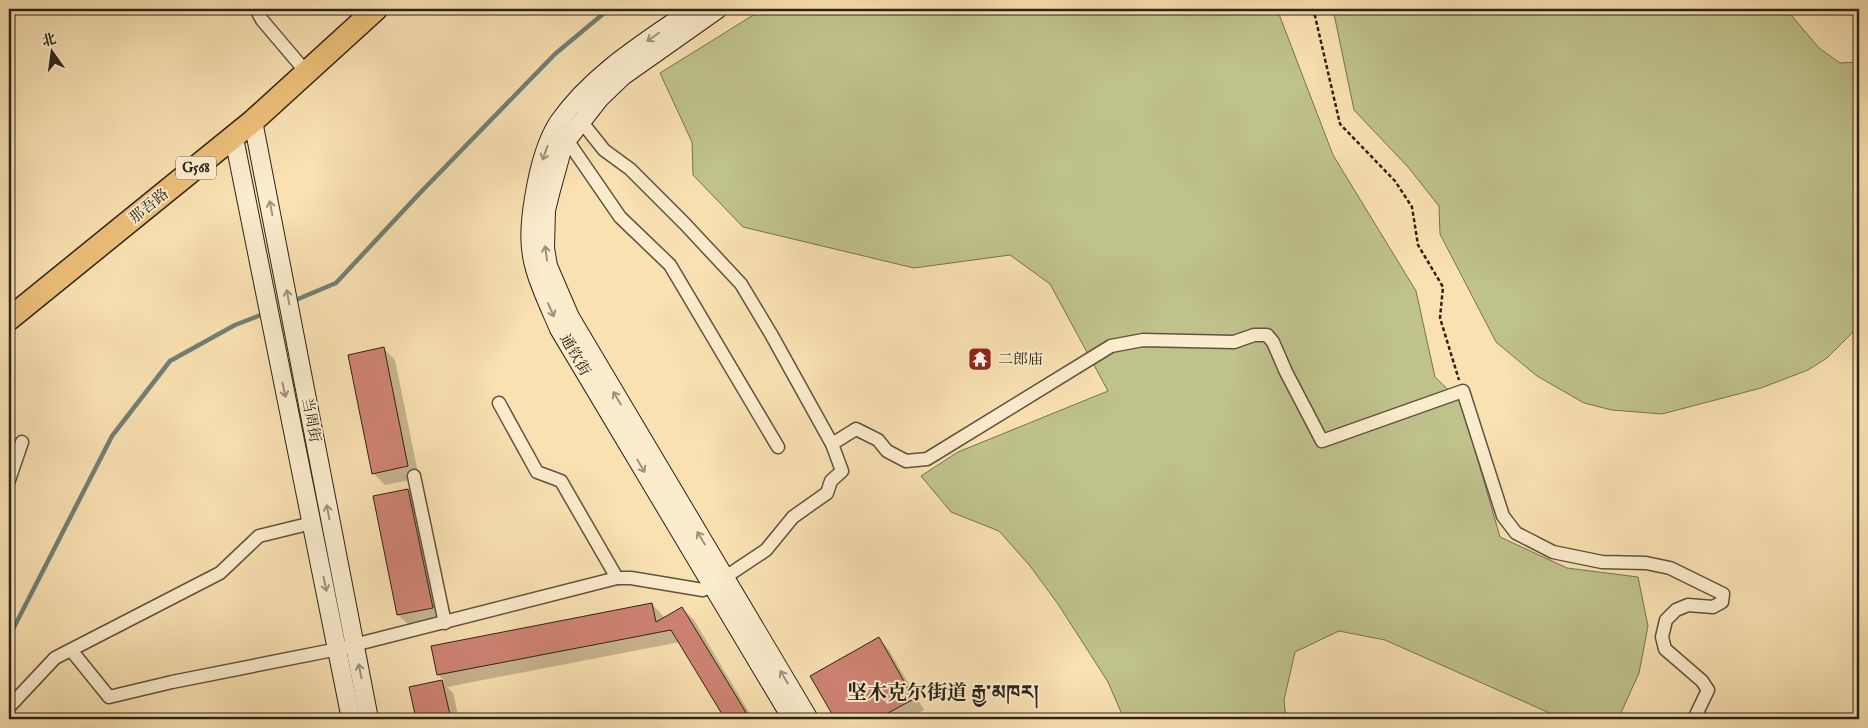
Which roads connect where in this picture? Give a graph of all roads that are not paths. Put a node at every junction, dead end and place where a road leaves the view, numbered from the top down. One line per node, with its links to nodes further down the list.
1 (256, 9): 5 (street)
2 (376, 9): 5 (highway, 那吾路 / G568)
3 (694, 9): 19 (main road, 通钦街, one-way to 19)
4 (718, 9): 7 (main road)
5 (307, 73): 6 (highway, 那吾路 / G568)
6 (254, 121): 8 (highway, 那吾路 / G568); 21 (main road, 当周街, one-way to 6)
7 (581, 121): 9 (main road); 13 (street)
8 (234, 138): 10 (highway, 那吾路 / G568); 17 (main road, 当周街, one-way to 17)
9 (567, 140): 14 (street); 19 (main road, one-way to 9)
10 (9, 319)
11 (499, 403): 18 (street)
12 (22, 442): 16 (street)
13 (832, 444): 19 (street); 28 (street)
14 (778, 447)
15 (414, 476): 20 (street)
16 (9, 480)
17 (312, 523): 21 (main road, 当周街, one-way to 21); 22 (street)
18 (617, 578): 19 (street); 20 (street)
19 (718, 581): 26 (main road, 通钦街); 27 (main road, one-way to 19)
20 (445, 623): 21 (street)
21 (346, 647): 22 (street); 24 (main road, 当周街); 25 (main road, 当周街, one-way to 21)
22 (71, 650): 23 (street)
23 (9, 707)
24 (351, 719)
25 (369, 719)
26 (792, 719)
27 (809, 719)
28 (1694, 719)

